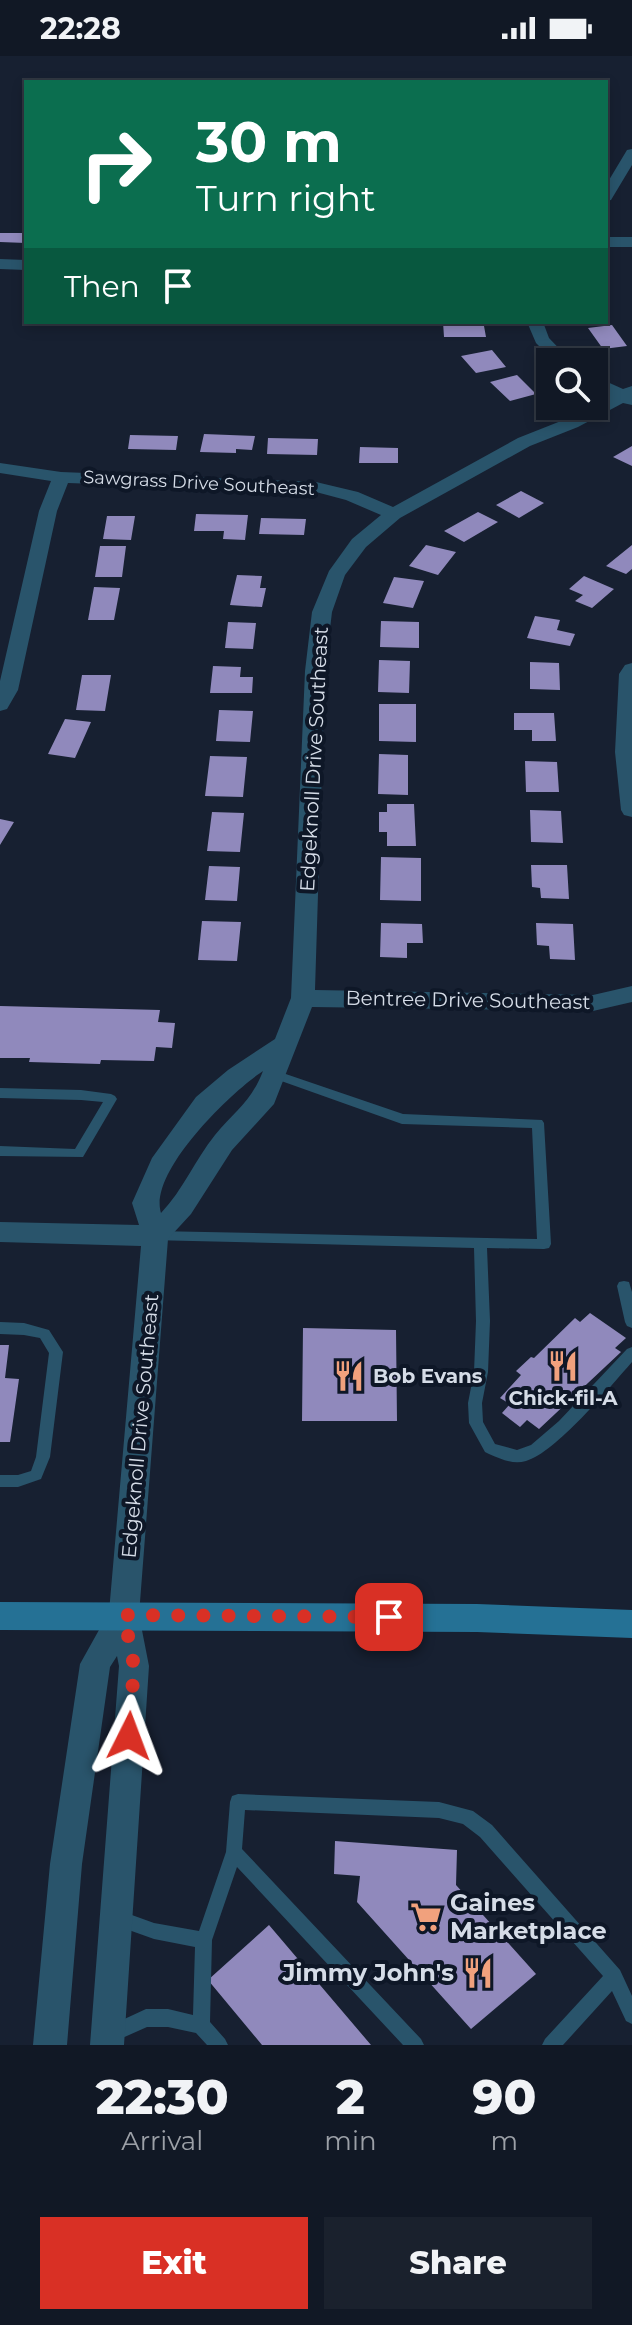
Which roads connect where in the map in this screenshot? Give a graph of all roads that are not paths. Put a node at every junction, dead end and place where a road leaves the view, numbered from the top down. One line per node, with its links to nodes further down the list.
1 (632, 153): 2 (street)
2 (608, 194)
3 (608, 242): 4 (street)
4 (632, 242)
5 (0, 264): 6 (street)
6 (24, 265)
7 (536, 324): 8 (street)
8 (550, 348)
9 (608, 387): 10 (street)
10 (629, 396): 13 (street, Edgeknoll Drive Southeast)
11 (0, 468): 12 (street, Sawgrass Drive Southeast)
12 (61, 477): 13 (street, Sawgrass Drive Southeast); 15 (street)
13 (394, 514): 18 (street, Edgeknoll Drive Southeast)
14 (632, 669): 16 (street)
15 (0, 705)
16 (632, 810)
17 (632, 994): 18 (street, Bentree Drive Southeast)
18 (303, 998): 19 (street, Edgeknoll Drive Southeast)
19 (286, 1044): 20 (street, Edgeknoll Drive Southeast); 24 (street, Edgeknoll Drive Southeast)
20 (274, 1074): 24 (street, Edgeknoll Drive Southeast); 25 (lane)
21 (0, 1093): 22 (lane)
22 (0, 1151)
23 (0, 1232): 24 (street)
24 (155, 1236): 25 (lane); 31 (street, Edgeknoll Drive Southeast)
25 (480, 1242): 29 (lane)
26 (624, 1286): 27 (lane)
27 (632, 1322)
28 (0, 1328): 30 (lane)
29 (632, 1353)
30 (0, 1481)
31 (124, 1615): 32 (main road); 33 (main road); 35 (street); 41 (street)
32 (0, 1616)
33 (632, 1624)
34 (234, 1852): 36 (lane); 37 (lane); 43 (lane)
35 (118, 1918): 36 (lane); 40 (street)
36 (204, 1940): 39 (lane)
37 (614, 1976): 38 (lane); 44 (lane)
38 (632, 2015)
39 (201, 2025): 40 (lane); 42 (lane)
40 (108, 2040)
41 (50, 2045)
42 (219, 2045)
43 (415, 2045)
44 (551, 2045)

